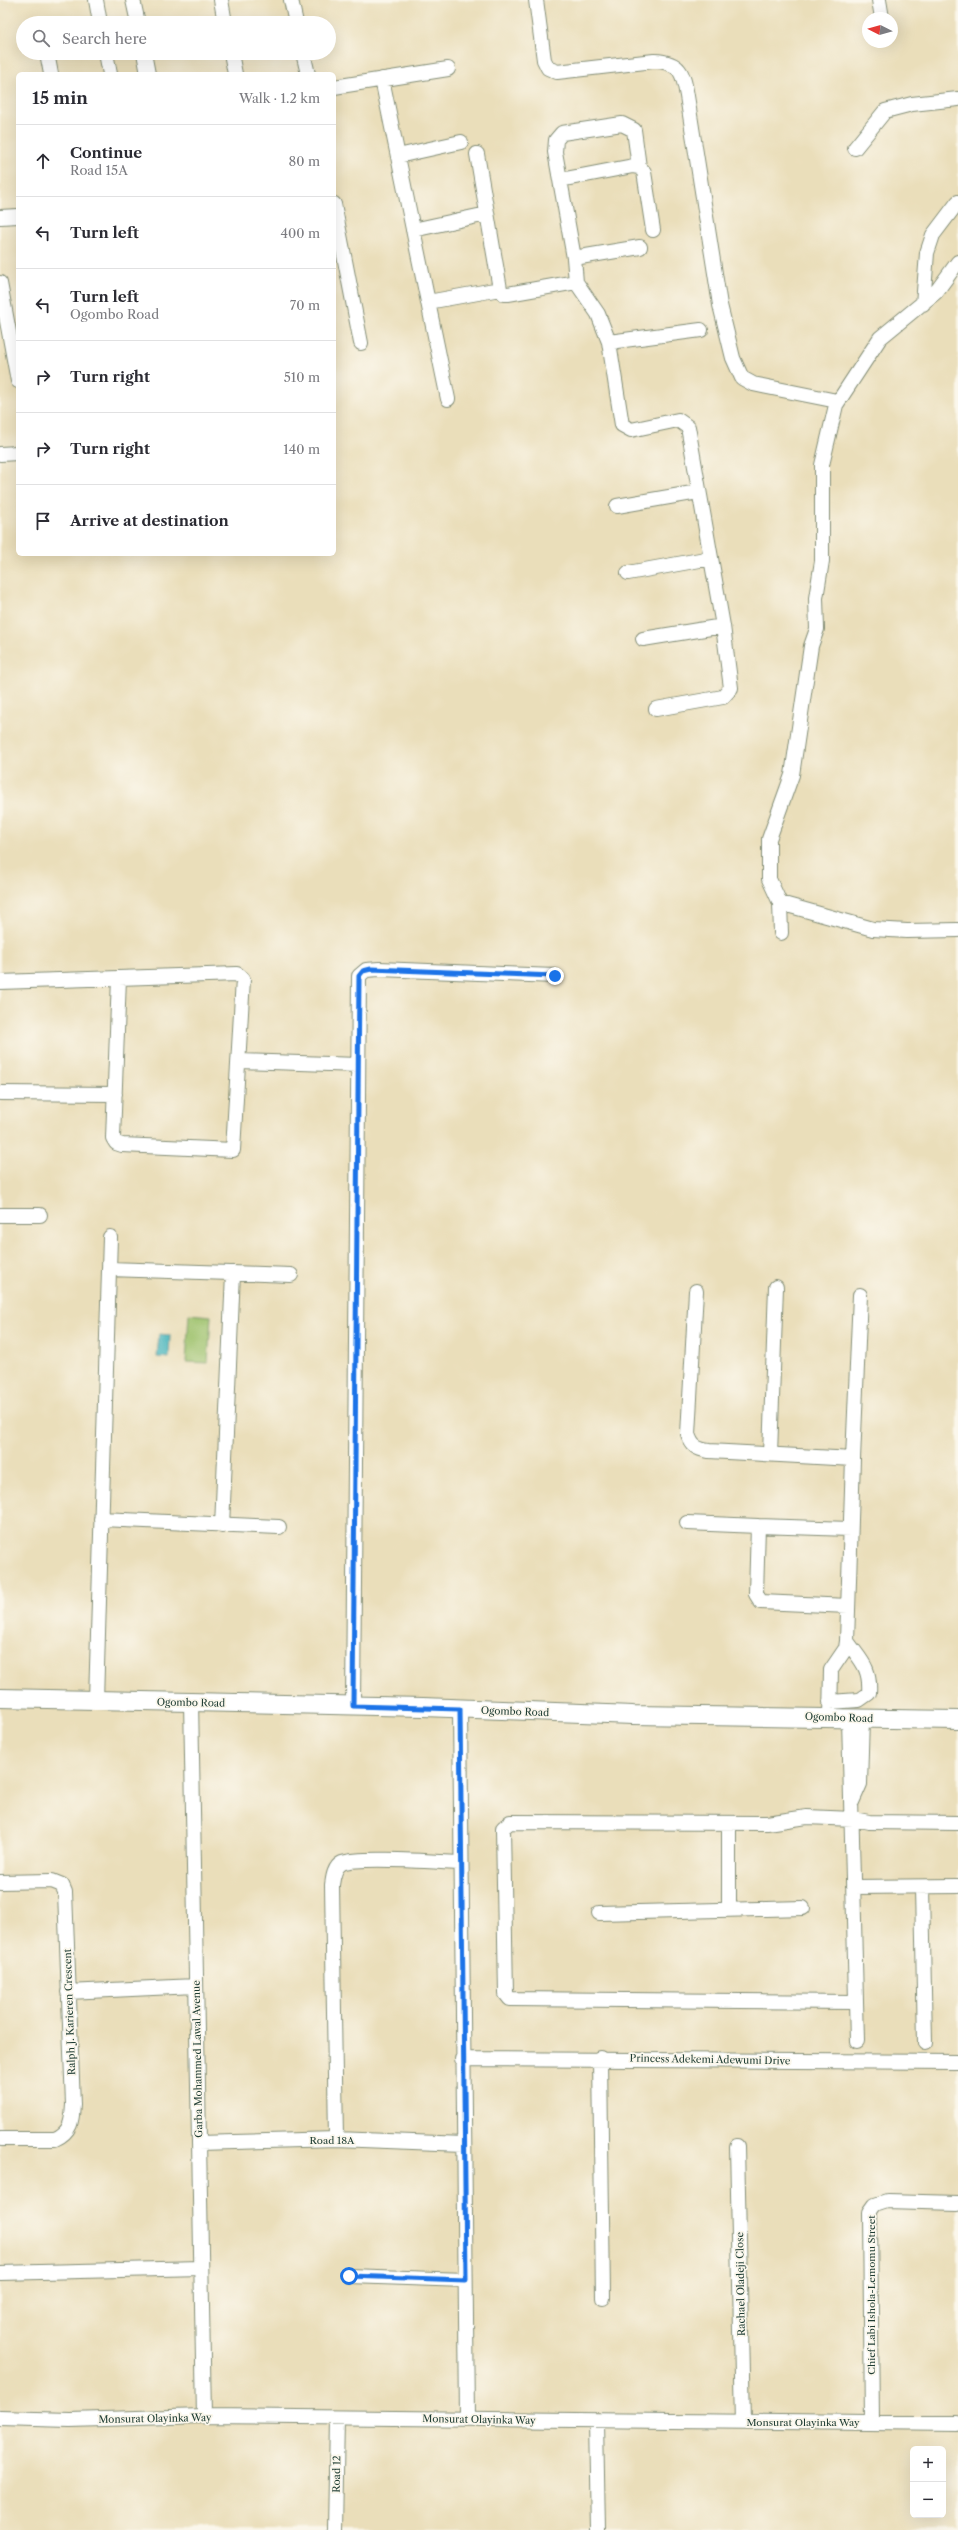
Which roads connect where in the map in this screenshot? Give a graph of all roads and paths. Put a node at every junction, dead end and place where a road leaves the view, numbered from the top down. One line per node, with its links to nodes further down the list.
1 (96, 0): 8 (street)
2 (133, 0): 9 (street)
3 (221, 0): 10 (street)
4 (291, 0): 11 (street)
5 (536, 0): 54 (street)
6 (879, 0): 7 (street)
7 (881, 12)
8 (99, 16)
9 (136, 16)
10 (224, 16)
11 (294, 16)
12 (48, 60): 18 (street)
13 (107, 60): 19 (street)
14 (145, 60): 20 (street)
15 (233, 60): 21 (street)
16 (305, 60): 22 (street)
17 (448, 68): 23 (street)
18 (51, 72)
19 (110, 72)
20 (148, 72)
21 (236, 72)
22 (308, 72)
23 (382, 79): 24 (street); 31 (street)
24 (336, 87)
25 (958, 99): 26 (street)
26 (912, 104): 27 (street); 29 (street)
27 (958, 109)
28 (461, 142): 31 (street)
29 (855, 148)
30 (477, 154): 36 (street)
31 (398, 156): 39 (street)
32 (639, 168): 33 (street); 33 (street); 40 (street)
33 (560, 180): 42 (street)
34 (958, 202): 48 (street)
35 (336, 214): 51 (street)
36 (487, 214): 39 (street); 46 (street)
37 (16, 216): 38 (street)
38 (0, 218)
39 (413, 230): 47 (street)
40 (653, 230)
41 (640, 247): 42 (street)
42 (574, 258): 44 (street)
43 (958, 262): 48 (street)
44 (576, 282): 46 (street); 50 (street)
45 (0, 283): 52 (street)
46 (500, 289): 47 (street)
47 (428, 302): 53 (street)
48 (923, 304): 54 (street)
49 (701, 330): 50 (street)
50 (609, 342): 57 (street)
51 (361, 343)
52 (16, 370)
53 (448, 399)
54 (838, 401): 64 (street)
55 (16, 453): 56 (street)
56 (0, 454)
57 (698, 492): 58 (street); 59 (street)
58 (617, 506)
59 (711, 558): 60 (street); 61 (street)
60 (628, 573)
61 (723, 626): 62 (street); 63 (street)
62 (643, 639)
63 (656, 709)
64 (780, 903): 65 (street); 66 (street)
65 (958, 930)
66 (781, 933)
67 (555, 976): 71 (street)
68 (119, 978): 69 (street); 70 (street); 73 (street)
69 (0, 982)
70 (239, 1061): 71 (street); 73 (street)
71 (358, 1065): 96 (street)
72 (0, 1093): 73 (street)
73 (115, 1094)
74 (0, 1215): 75 (street)
75 (40, 1215)
76 (110, 1237): 77 (street)
77 (109, 1269): 78 (street); 85 (street)
78 (233, 1273): 79 (street); 87 (street)
79 (291, 1275)
80 (776, 1287): 83 (street)
81 (696, 1291): 83 (street)
82 (860, 1295): 84 (street)
83 (770, 1454): 84 (street)
84 (853, 1459): 90 (street)
85 (101, 1519): 87 (street); 94 (street)
86 (687, 1523): 88 (street)
87 (222, 1526): 89 (street)
88 (758, 1526): 90 (street); 91 (street)
89 (279, 1527)
90 (850, 1529): 91 (street)
91 (848, 1606): 92 (street)
92 (847, 1641): 98 (street); 98 (street)
93 (0, 1698): 94 (main road, Ogombo Road)
94 (96, 1700): 95 (main road, Ogombo Road)
95 (190, 1702): 96 (main road, Ogombo Road); 112 (street, Garba Mohammed Lawal Avenue)
96 (353, 1706): 97 (main road, Ogombo Road)
97 (460, 1709): 98 (main road, Ogombo Road); 104 (street)
98 (830, 1709): 99 (main road, Ogombo Road)
99 (856, 1718): 100 (main road, Ogombo Road); 101 (street)
100 (958, 1720)
101 (853, 1819): 102 (street); 103 (street); 107 (street)
102 (729, 1823): 110 (street); 114 (street)
103 (958, 1823)
104 (460, 1863): 118 (street); 121 (street)
105 (0, 1882): 113 (street, Ralph J. Karieren Crescent)
106 (958, 1886): 108 (street)
107 (853, 1887): 108 (street); 114 (street)
108 (922, 1887): 116 (street)
109 (802, 1908): 110 (street)
110 (728, 1909): 111 (street)
111 (599, 1913)
112 (195, 1986): 113 (street); 122 (street, Garba Mohammed Lawal Avenue)
113 (68, 1992): 120 (street, Ralph J. Karieren Crescent)
114 (855, 2002): 115 (street)
115 (857, 2041)
116 (925, 2043)
117 (600, 2058): 118 (street, Princess Adekemi Adewumi Drive); 119 (street, Princess Adekemi Adewumi Drive); 130 (street)
118 (462, 2059): 123 (street)
119 (958, 2062)
120 (0, 2139)
121 (336, 2139): 122 (street, Road 18A); 123 (street, Road 18A)
122 (199, 2142): 126 (street, Garba Mohammed Lawal Avenue)
123 (464, 2144): 129 (street)
124 (737, 2146): 136 (street, Rachael Oladeji Close)
125 (958, 2202): 137 (street, Chief Labi Ishola-Lemomu Street)
126 (201, 2268): 127 (street); 131 (street, Garba Mohammed Lawal Avenue)
127 (0, 2274)
128 (349, 2276): 129 (street)
129 (466, 2280): 134 (street)
130 (604, 2298)
131 (204, 2416): 132 (street, Monsurat Olayinka Way); 133 (street, Monsurat Olayinka Way)
132 (0, 2418)
133 (337, 2419): 134 (street, Monsurat Olayinka Way); 139 (street, Road 12)
134 (467, 2419): 135 (street, Monsurat Olayinka Way)
135 (596, 2421): 136 (street, Monsurat Olayinka Way); 140 (street)
136 (743, 2422): 137 (street, Monsurat Olayinka Way)
137 (872, 2423): 138 (street, Monsurat Olayinka Way)
138 (958, 2424)
139 (336, 2530)
140 (598, 2530)

